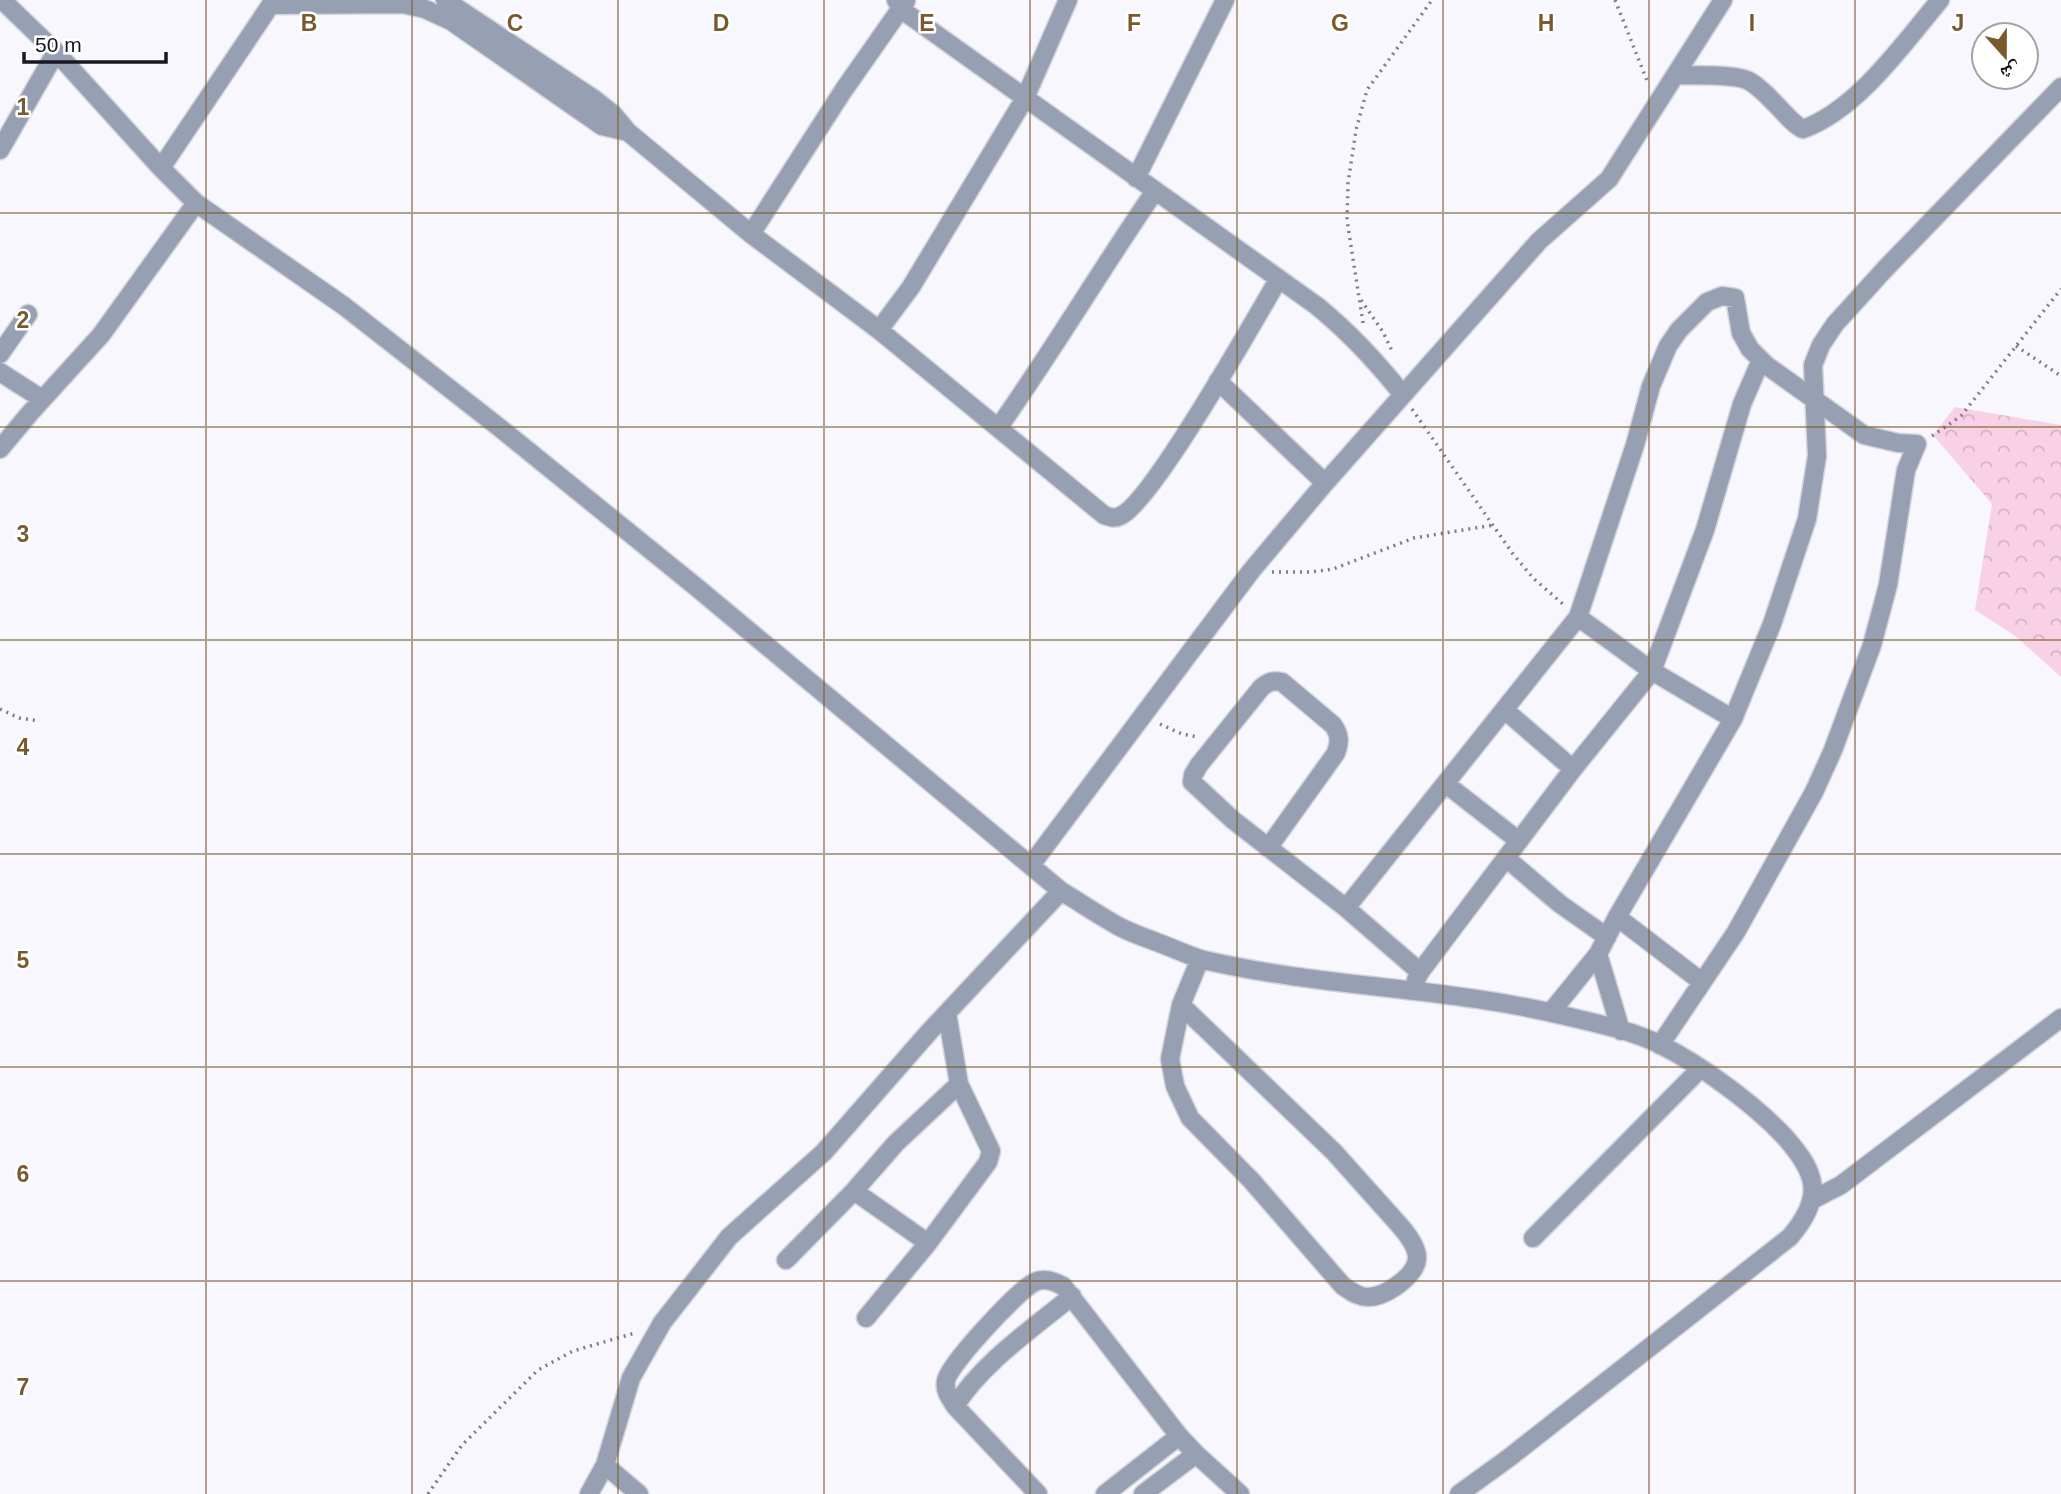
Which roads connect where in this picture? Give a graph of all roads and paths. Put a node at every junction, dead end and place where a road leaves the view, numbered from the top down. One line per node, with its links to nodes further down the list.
1 (2, 0): 11 (street)
2 (1068, 0): 14 (street)
3 (1225, 0): 18 (street)
4 (1432, 0): 24 (path)
5 (1615, 0): 15 (path)
6 (1723, 0): 12 (street)
7 (1940, 0): 12 (street)
8 (273, 3): 10 (street); 17 (street)
9 (901, 3): 14 (street); 21 (street)
10 (452, 10): 21 (street)
11 (56, 52): 16 (street); 17 (street)
12 (1677, 75): 15 (street)
13 (2061, 87): 36 (street)
14 (1025, 98): 18 (street); 26 (street)
15 (1658, 104): 35 (street)
16 (0, 150)
17 (161, 168): 20 (street)
18 (1136, 178): 19 (street)
19 (1155, 191): 22 (street); 38 (street)
20 (195, 203): 37 (street); 57 (street)
21 (751, 234): 26 (street)
22 (1278, 279): 28 (street); 34 (street)
23 (2061, 289): 27 (path)
24 (1360, 298): 28 (path); 30 (path)
25 (28, 314): 29 (street)
26 (879, 330): 38 (street)
27 (2015, 346): 33 (path); 39 (path)
28 (1368, 352): 35 (street)
29 (0, 354)
30 (1394, 355)
31 (1761, 360): 36 (street); 44 (street); 45 (street)
32 (0, 372): 37 (street)
33 (2061, 376)
34 (1218, 381): 38 (street); 41 (street)
35 (1403, 395): 41 (street); 42 (path)
36 (1812, 398): 39 (street); 49 (street)
37 (42, 399): 40 (street)
38 (998, 428)
39 (1917, 444): 65 (street)
40 (0, 449)
41 (1325, 483): 43 (street)
42 (1493, 525): 43 (path); 44 (path)
43 (1251, 570): 48 (street)
44 (1578, 617): 45 (street); 47 (street)
45 (1652, 671): 49 (street); 52 (street)
46 (0, 709): 50 (path)
47 (1506, 711): 52 (street); 53 (street)
48 (1145, 715): 51 (path); 57 (street)
49 (1733, 719): 60 (street)
50 (39, 720)
51 (1224, 732): 55 (street); 55 (street)
52 (1573, 769): 54 (street)
53 (1446, 784): 54 (street); 59 (street)
54 (1518, 841): 56 (street)
55 (1268, 848): 59 (street)
56 (1506, 858): 61 (street); 64 (street)
57 (1031, 865): 58 (street)
58 (1061, 891): 63 (street); 69 (street)
59 (1346, 908): 64 (street)
60 (1617, 917): 61 (street); 65 (street)
61 (1607, 937): 62 (street)
62 (1598, 954): 68 (street); 71 (street)
63 (1200, 959): 66 (street); 67 (street)
64 (1420, 972): 66 (street)
65 (1702, 982): 72 (street)
66 (1411, 990): 68 (street)
67 (1181, 1005): 67 (street)
68 (1551, 1012): 71 (street)
69 (947, 1013): 74 (street); 82 (street)
70 (2061, 1018): 76 (street)
71 (1621, 1031): 72 (street)
72 (1660, 1045): 73 (street)
73 (1700, 1069): 76 (street); 77 (street)
74 (959, 1084): 75 (street); 78 (street)
75 (854, 1191): 78 (street); 79 (street)
76 (1814, 1199): 94 (street)
77 (1533, 1238)
78 (928, 1243): 81 (street)
79 (786, 1260)
80 (1072, 1296): 83 (street); 83 (street); 84 (street)
81 (866, 1318)
82 (662, 1323): 86 (street); 87 (path)
83 (955, 1406): 90 (street)
84 (1178, 1436): 85 (street); 91 (street)
85 (1196, 1454): 92 (street); 93 (street)
86 (605, 1465): 88 (street); 89 (street)
87 (428, 1494)
88 (589, 1494)
89 (639, 1494)
90 (1038, 1494)
91 (1104, 1494)
92 (1143, 1494)
93 (1240, 1494)
94 (1459, 1494)

